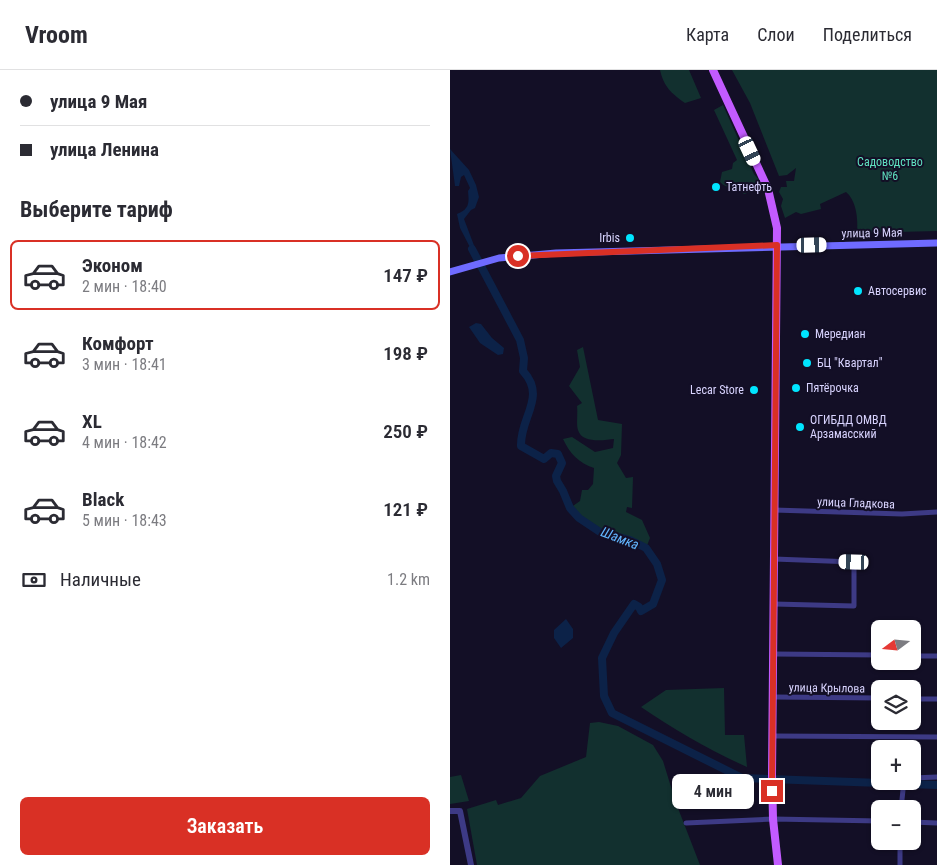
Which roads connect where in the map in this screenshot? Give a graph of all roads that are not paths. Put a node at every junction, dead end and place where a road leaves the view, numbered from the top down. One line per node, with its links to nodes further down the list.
1 (713, 70): 3 (main road)
2 (937, 243): 3 (main road, улица 9 Мая)
3 (777, 245): 4 (main road, улица 9 Мая); 5 (main road)
4 (450, 272)
5 (774, 510): 6 (street, улица Гладкова); 7 (main road)
6 (937, 512)
7 (774, 559): 8 (main road); 8 (street)
8 (774, 604): 9 (main road)
9 (774, 654): 10 (street); 13 (main road)
10 (871, 655)
11 (921, 656): 12 (street)
12 (937, 656)
13 (774, 697): 14 (street, улица Крылова); 17 (main road)
14 (871, 698)
15 (921, 699): 16 (street)
16 (937, 699)
17 (773, 736): 18 (street); 24 (main road)
18 (937, 738)
19 (921, 778): 20 (street)
20 (937, 778)
21 (902, 790): 22 (street)
22 (901, 800)
23 (450, 811): 30 (street)
24 (773, 819): 25 (street); 27 (street); 31 (main road)
25 (871, 821)
26 (921, 822): 28 (street)
27 (686, 823)
28 (937, 823)
29 (900, 850): 32 (street)
30 (471, 865)
31 (778, 865)
32 (900, 865)

